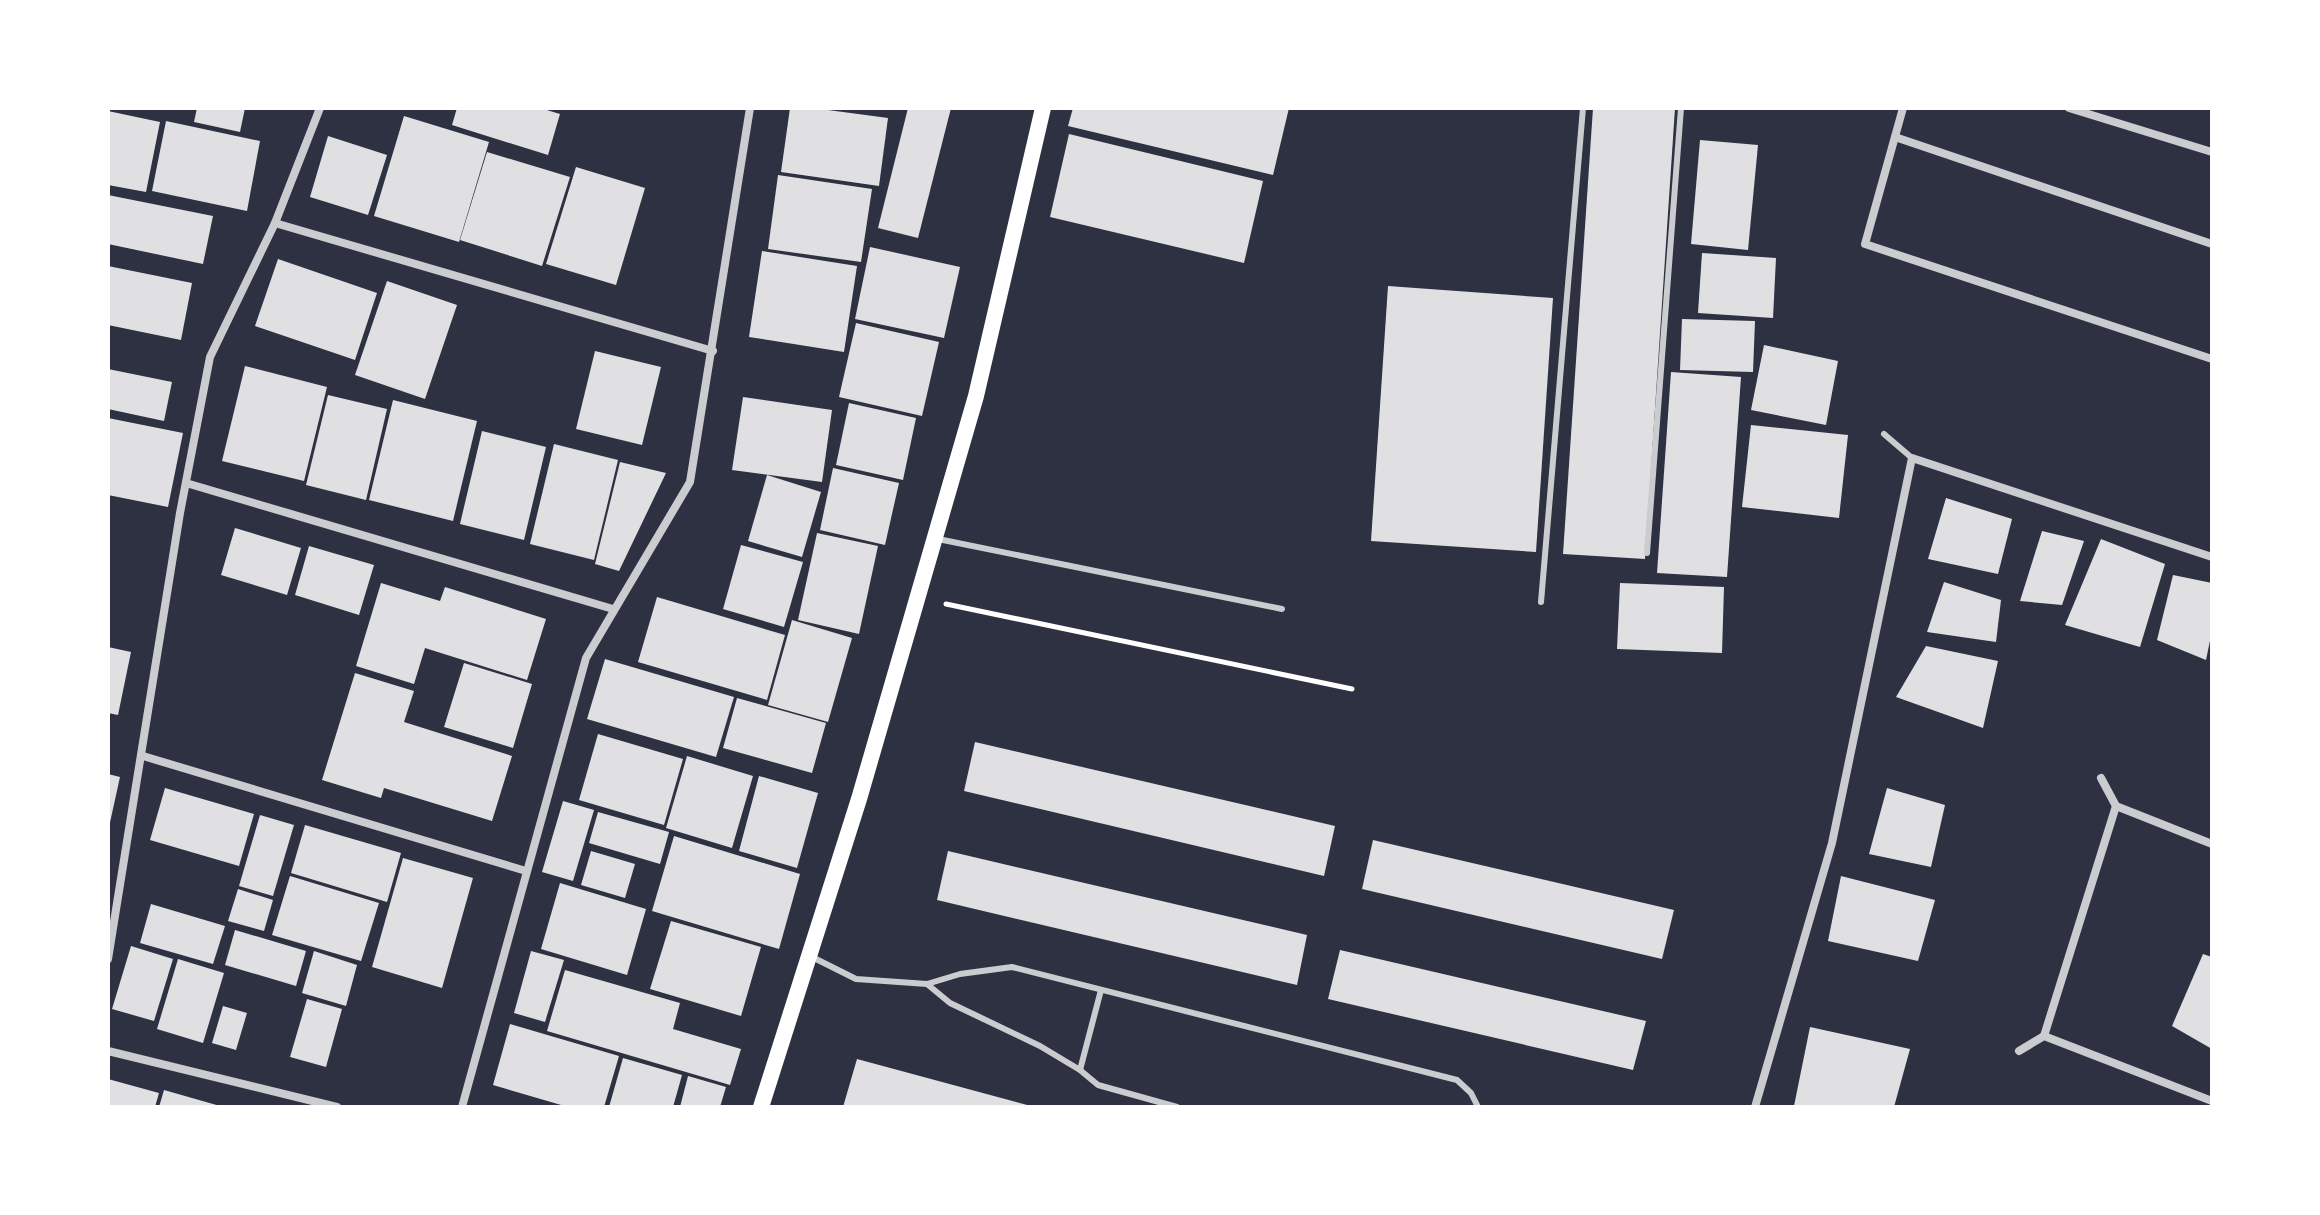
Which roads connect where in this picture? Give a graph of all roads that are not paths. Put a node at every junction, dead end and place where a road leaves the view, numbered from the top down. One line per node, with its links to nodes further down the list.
1 (320, 108): 10 (street)
2 (750, 108): 12 (street)
3 (1043, 108): 17 (main road)
4 (1583, 108): 20 (lane)
5 (1681, 108): 18 (lane)
6 (1903, 108): 8 (street)
7 (2069, 108): 9 (street)
8 (1895, 137): 11 (street); 13 (street)
9 (2212, 152)
10 (275, 223): 12 (street); 16 (street)
11 (2212, 244)
12 (713, 351): 21 (street)
13 (2212, 359)
14 (1884, 434): 15 (lane)
15 (1912, 458): 19 (street); 42 (street)
16 (186, 483): 21 (street); 23 (street)
17 (935, 539): 22 (lane); 28 (main road)
18 (1647, 553)
19 (2212, 557)
20 (1541, 602)
21 (613, 609): 27 (street)
22 (1282, 609)
23 (143, 756): 27 (street); 29 (street)
24 (2101, 778): 25 (street)
25 (2116, 806): 26 (street); 32 (street)
26 (2212, 844)
27 (526, 871): 38 (street)
28 (810, 956): 30 (lane); 39 (main road)
29 (108, 959)
30 (927, 984): 31 (lane); 35 (lane)
31 (1101, 990): 35 (lane); 41 (lane)
32 (2044, 1036): 34 (street); 36 (street)
33 (108, 1051): 37 (street)
34 (2019, 1051)
35 (1080, 1070): 40 (lane)
36 (2212, 1101)
37 (337, 1107)
38 (462, 1107)
39 (761, 1107)
40 (1177, 1107)
41 (1478, 1107)
42 (1755, 1107)

